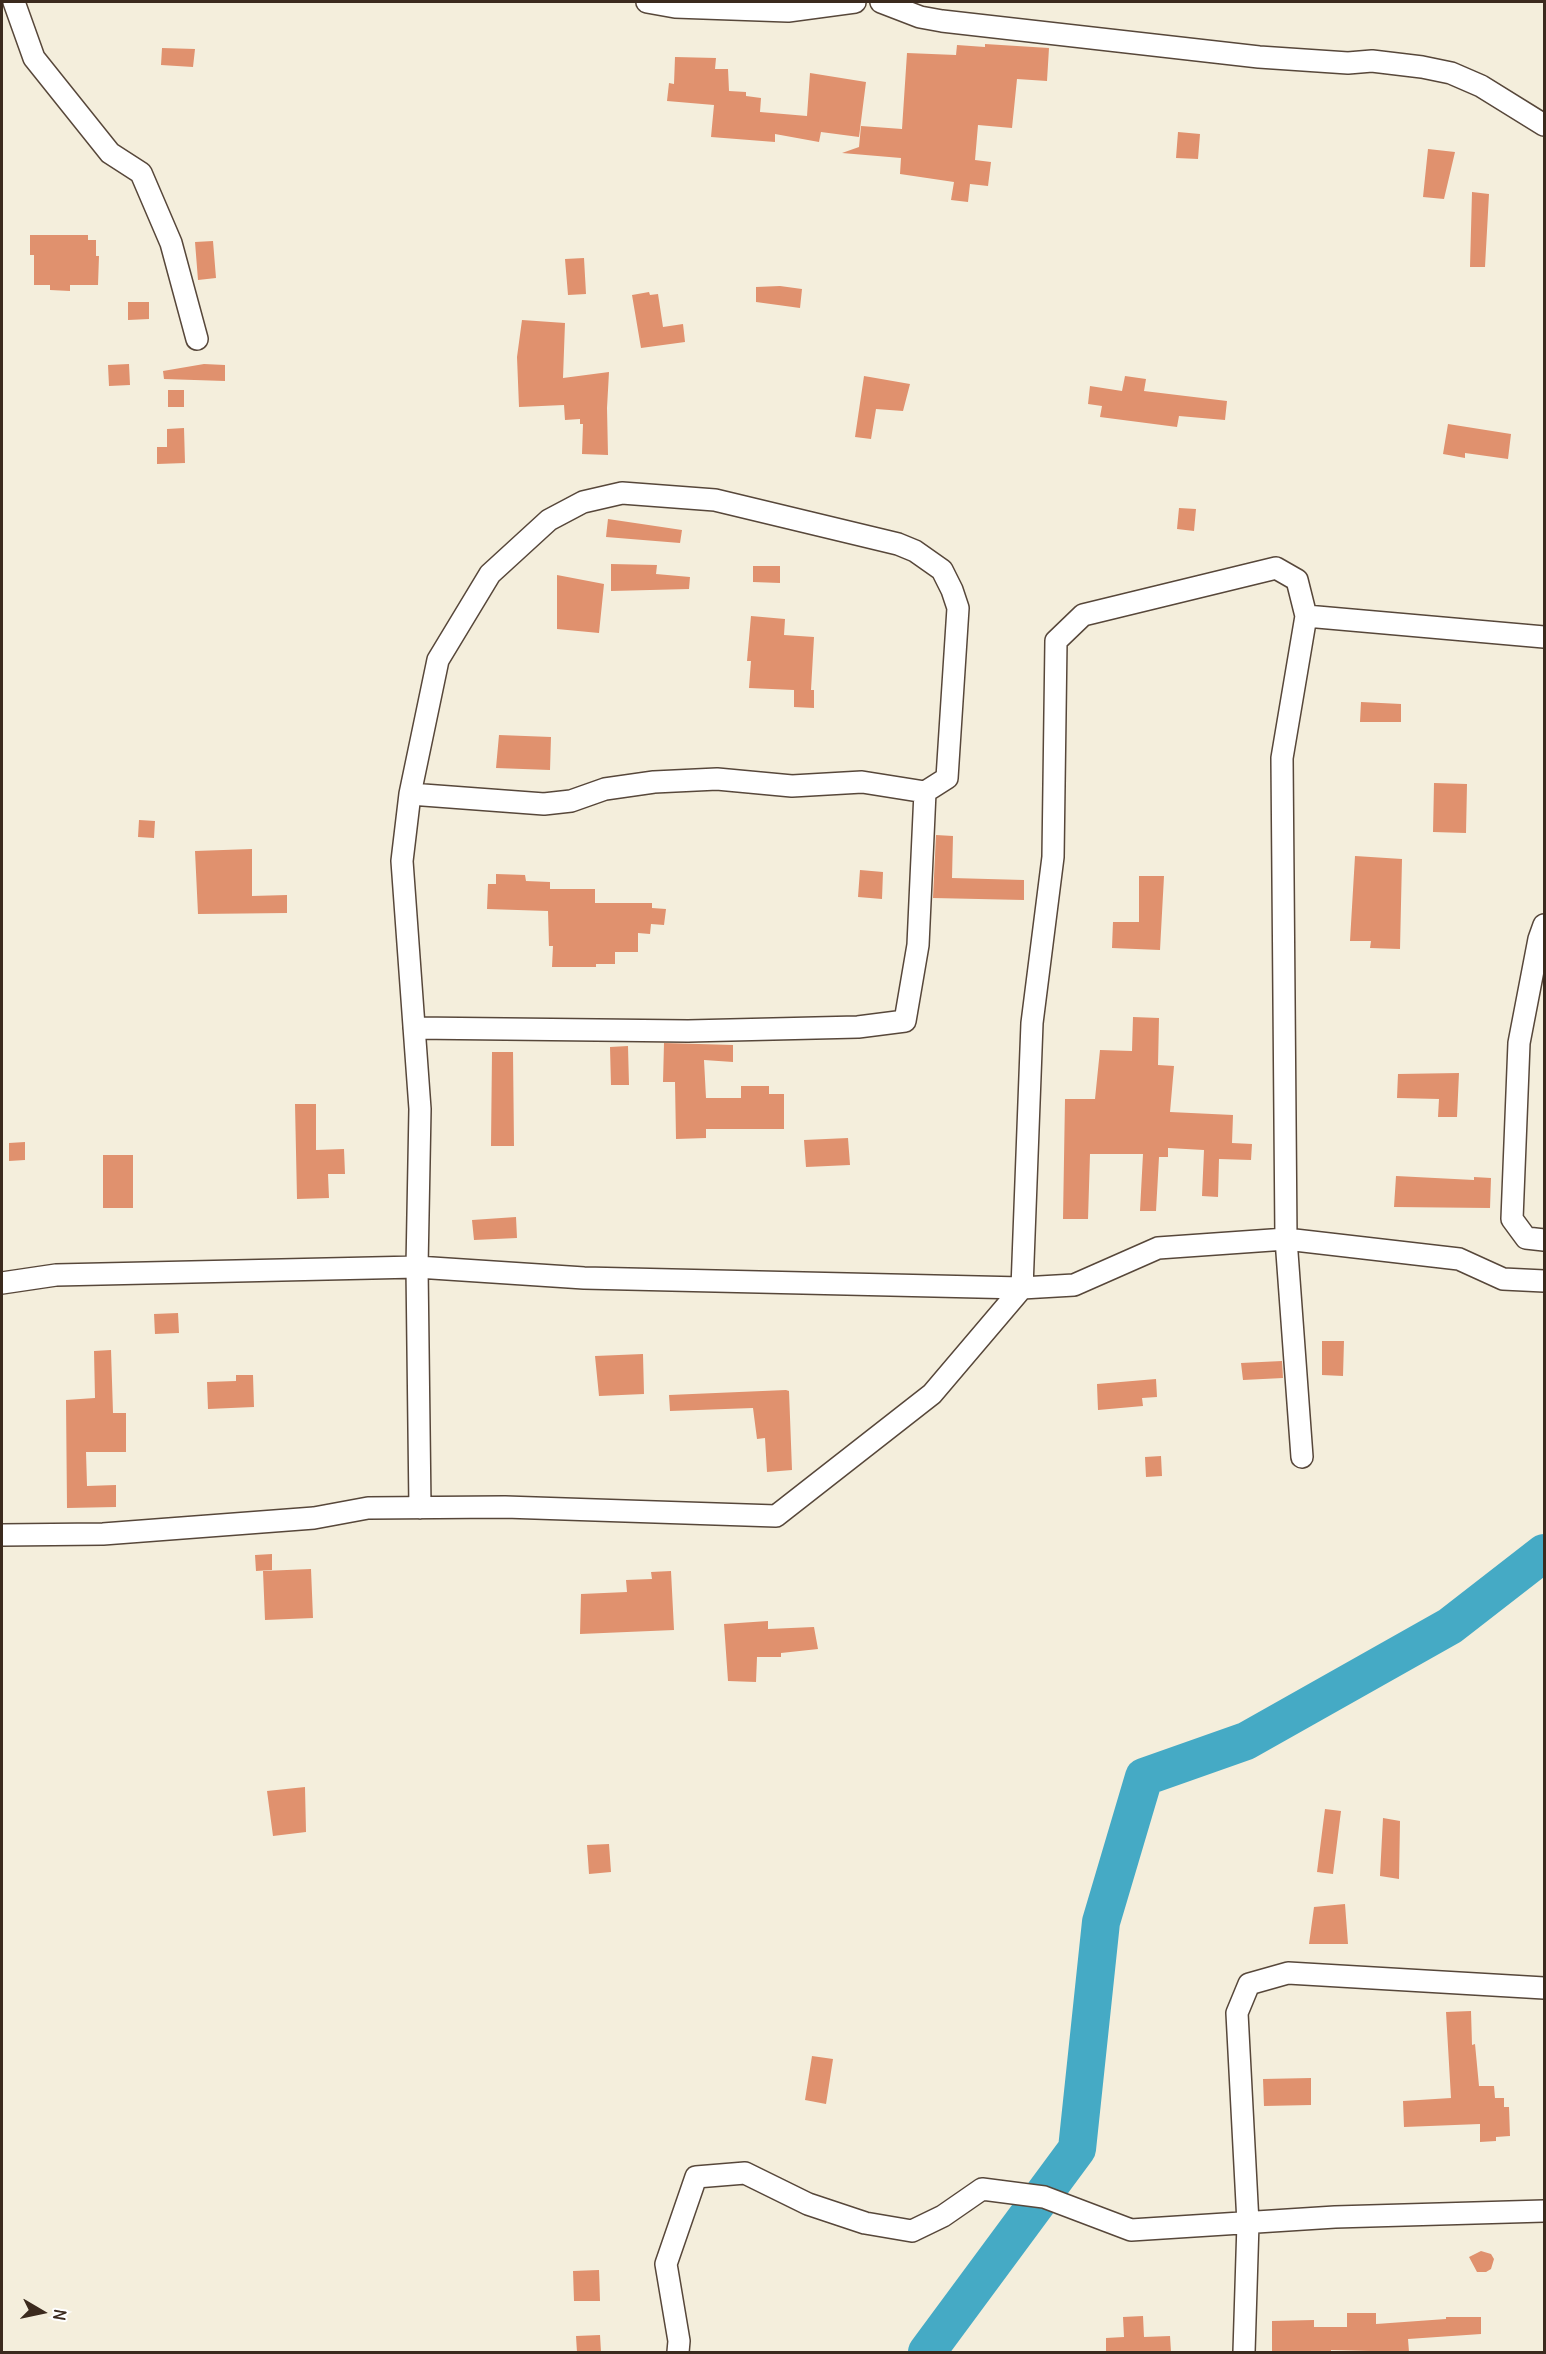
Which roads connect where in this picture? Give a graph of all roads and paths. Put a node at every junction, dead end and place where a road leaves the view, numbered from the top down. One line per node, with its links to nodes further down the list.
1 (14, 2): 6 (street)
2 (647, 2): 3 (street)
3 (855, 2)
4 (881, 2): 5 (street)
5 (1545, 125)
6 (197, 339)
7 (1306, 616): 8 (street); 13 (street); 18 (street)
8 (1545, 637)
9 (925, 792): 10 (street); 10 (street); 12 (street)
10 (410, 794): 12 (street)
11 (1545, 924): 14 (street)
12 (414, 1028): 15 (street)
13 (1286, 1239): 16 (street); 18 (street); 19 (street)
14 (1545, 1240)
15 (417, 1267): 17 (street); 18 (street); 20 (street)
16 (1545, 1281)
17 (2, 1283)
18 (1022, 1288): 20 (street)
19 (1302, 1457)
20 (420, 1508): 21 (street)
21 (2, 1535)
22 (1545, 1988): 24 (street)
23 (1545, 2211): 24 (street)
24 (1248, 2223): 25 (street); 26 (street)
25 (678, 2352)
26 (1244, 2352)

